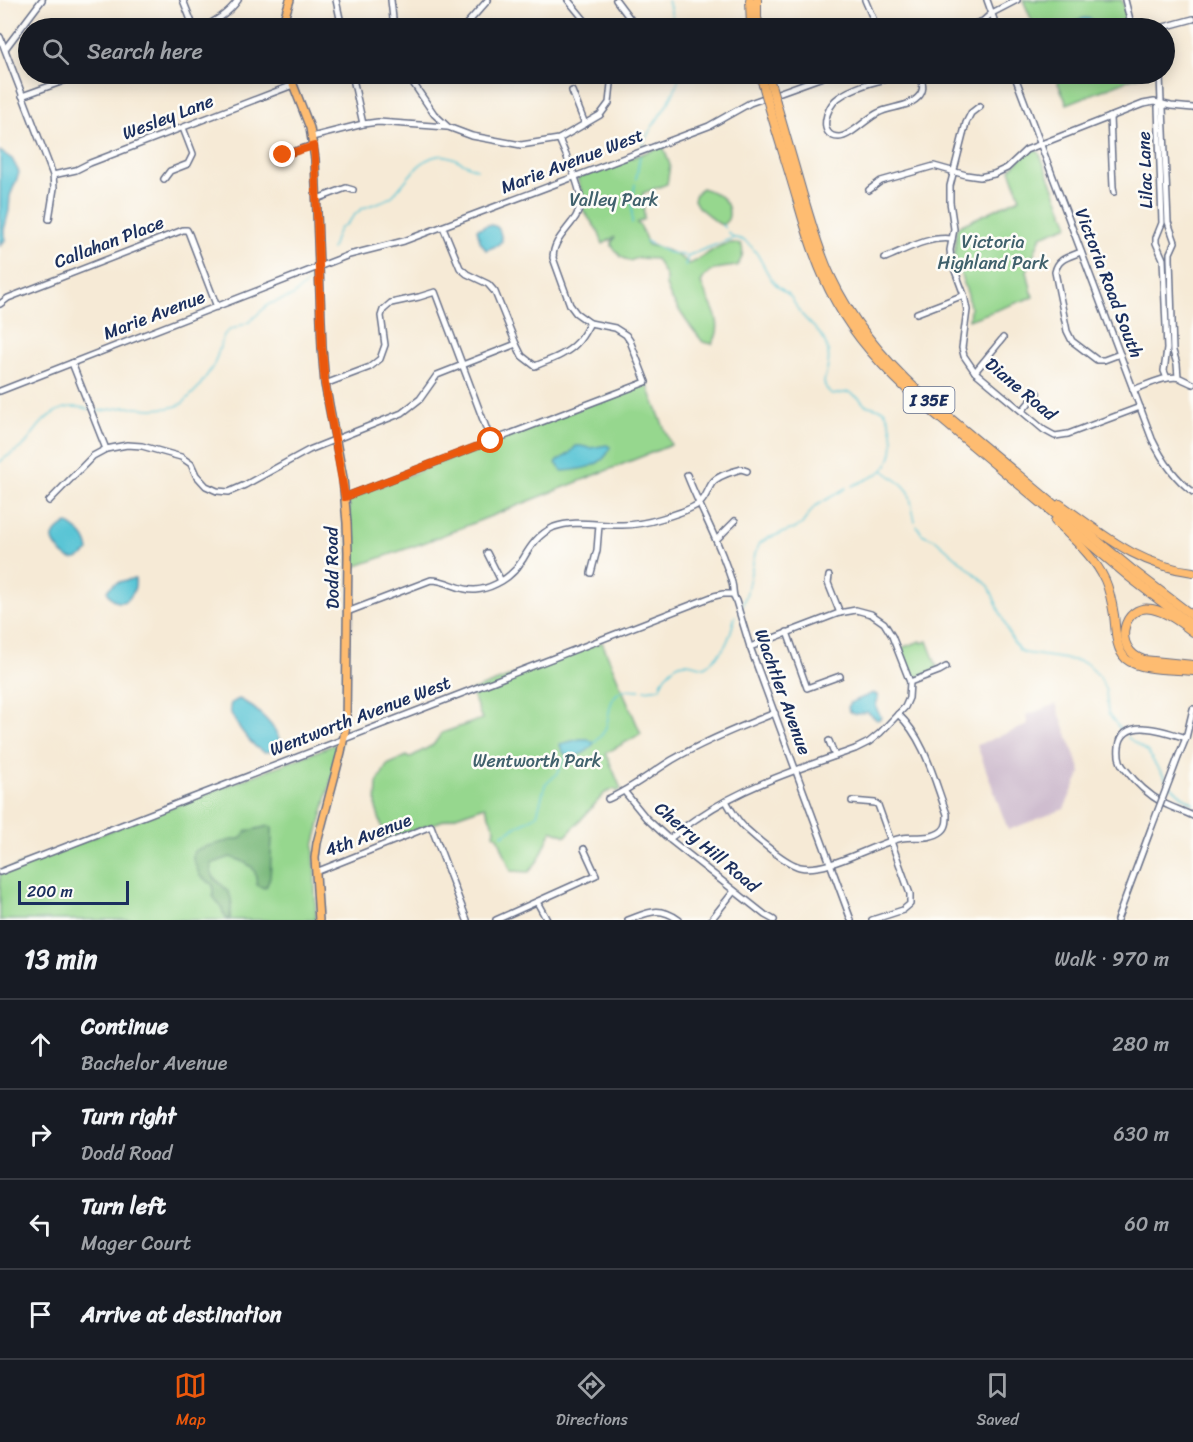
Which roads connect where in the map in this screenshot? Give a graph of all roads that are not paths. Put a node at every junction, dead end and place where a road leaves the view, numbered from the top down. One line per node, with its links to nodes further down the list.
1 (42, 0): 17 (street)
2 (183, 0): 18 (street)
3 (238, 0): 19 (street)
4 (290, 0): 20 (main road)
5 (336, 0): 21 (street)
6 (391, 0): 22 (street)
7 (488, 0): 23 (street)
8 (568, 0): 24 (street)
9 (616, 0): 25 (street)
10 (750, 0): 26 (highway)
11 (757, 0): 27 (highway)
12 (865, 0): 28 (street)
13 (987, 0): 16 (street)
14 (1017, 0): 16 (street)
15 (1125, 0): 31 (street)
16 (992, 13): 29 (street); 30 (street)
17 (28, 18)
18 (190, 18)
19 (219, 18)
20 (284, 18)
21 (340, 18)
22 (393, 18)
23 (472, 18)
24 (583, 18)
25 (630, 18)
26 (751, 18)
27 (758, 18)
28 (873, 18)
29 (986, 18)
30 (994, 18)
31 (1130, 18)
32 (1193, 19): 33 (street)
33 (1175, 24)
34 (18, 32): 36 (street)
35 (0, 37): 36 (street)
36 (5, 49): 49 (street)
37 (55, 84): 49 (street)
38 (354, 84): 55 (street)
39 (414, 84): 57 (street)
40 (611, 84): 56 (street)
41 (768, 84): 51 (highway, I 35E, bridge)
42 (803, 84): 66 (street, Marie Avenue West)
43 (869, 84): 44 (street)
44 (923, 84)
45 (1018, 84): 61 (street, Victoria Road South)
46 (1160, 84): 50 (street, Lilac Lane)
47 (293, 85): 58 (street, Wesley Lane); 59 (main road, Dodd Road)
48 (572, 91): 56 (street)
49 (22, 96): 65 (street)
50 (1161, 103): 53 (street); 54 (street); 89 (street, Lilac Lane); 90 (street, Lilac Lane)
51 (772, 104): 102 (highway, I 35E); 104 (highway, I 35E)
52 (980, 106): 64 (street, Diane Road)
53 (1193, 108)
54 (1110, 117): 61 (street); 70 (street)
55 (363, 124): 57 (street); 59 (street)
56 (585, 124): 60 (street)
57 (448, 127): 60 (street)
58 (183, 128): 65 (street, Wesley Lane); 67 (street)
59 (312, 137): 62 (main road, Dodd Road)
60 (560, 138): 66 (street)
61 (1040, 144): 64 (street); 75 (street, Victoria Road South)
62 (314, 146): 63 (street); 71 (main road, Dodd Road)
63 (276, 154)
64 (954, 171): 69 (street); 74 (street, Diane Road)
65 (53, 175): 72 (street)
66 (574, 176): 73 (street, Marie Avenue West); 82 (street)
67 (164, 179)
68 (352, 190): 71 (street)
69 (869, 190)
70 (1114, 192)
71 (317, 199): 77 (main road, Dodd Road)
72 (49, 219)
73 (443, 227): 77 (street, Marie Avenue West); 84 (street)
74 (952, 238): 76 (street); 78 (street, Diane Road)
75 (1081, 252): 85 (street, Victoria Road South); 85 (street)
76 (885, 258)
77 (319, 267): 80 (street, Marie Avenue); 91 (main road, Dodd Road)
78 (964, 295): 81 (street); 88 (street, Diane Road)
79 (0, 304): 80 (street, Callahan Place)
80 (217, 307): 86 (street, Marie Avenue)
81 (917, 313)
82 (590, 323): 84 (street); 99 (street)
83 (1003, 338): 88 (street)
84 (516, 344): 87 (street)
85 (1120, 354): 93 (street, Victoria Road South)
86 (72, 363): 94 (street, Marie Avenue); 100 (street)
87 (462, 364): 91 (street); 98 (street); 99 (street)
88 (975, 372): 97 (street, Diane Road)
89 (1178, 377): 90 (street); 92 (street)
90 (1167, 378): 93 (street)
91 (325, 384): 98 (main road, Dodd Road)
92 (1193, 384)
93 (1133, 390): 96 (street, Victoria Road South)
94 (0, 391)
95 (1037, 393): 97 (street)
96 (1140, 407): 97 (street, Diane Road); 105 (street, Victoria Road South)
97 (1022, 411)
98 (335, 441): 100 (street); 106 (main road, Dodd Road)
99 (491, 441): 106 (street)
100 (105, 449): 107 (street)
101 (747, 471): 108 (street)
102 (1019, 474): 113 (highway); 120 (highway, I 35E)
103 (687, 476): 108 (street, Wachtler Avenue)
104 (1020, 486): 121 (highway, I 35E); 127 (highway)
105 (1193, 492)
106 (345, 497): 118 (main road, Dodd Road)
107 (49, 501)
108 (699, 504): 110 (street); 111 (street, Wachtler Avenue)
109 (735, 521): 111 (street)
110 (599, 525): 114 (street); 116 (street)
111 (716, 540): 117 (street, Wachtler Avenue)
112 (487, 553): 116 (street)
113 (1193, 572)
114 (591, 573)
115 (829, 576): 119 (street)
116 (501, 581): 118 (street)
117 (732, 594): 124 (street, Wachtler Avenue); 134 (street, Wentworth Avenue West)
118 (347, 612): 134 (main road, Dodd Road)
119 (840, 613): 122 (street); 129 (street)
120 (1193, 616)
121 (1193, 626)
122 (787, 632): 124 (street); 128 (street)
123 (1193, 632): 125 (highway)
124 (750, 647): 131 (street, Wachtler Avenue)
125 (1193, 665)
126 (946, 667): 129 (street)
127 (1193, 671)
128 (840, 676)
129 (910, 682): 132 (street)
130 (1193, 709): 133 (street)
131 (775, 713): 137 (street, Wachtler Avenue); 138 (street)
132 (898, 714): 136 (street); 144 (street)
133 (1186, 738): 142 (street); 161 (street, bridge)
134 (344, 739): 147 (street, Wentworth Avenue West); 148 (main road, Dodd Road)
135 (829, 741): 136 (street)
136 (835, 756): 137 (street)
137 (796, 771): 140 (street); 146 (street, Wachtler Avenue)
138 (624, 791): 139 (street); 143 (street, Cherry Hill Road)
139 (608, 799)
140 (726, 801): 143 (street); 146 (street)
141 (852, 801): 144 (street)
142 (1193, 816)
143 (669, 839): 149 (street, Cherry Hill Road)
144 (891, 841): 146 (street); 160 (street)
145 (584, 849): 150 (street)
146 (830, 863): 159 (street, Wachtler Avenue)
147 (0, 872)
148 (316, 872): 151 (main road, Dodd Road); 152 (street, 4th Avenue)
149 (734, 891): 157 (street); 158 (street, Cherry Hill Road)
150 (537, 902): 153 (street); 154 (street)
151 (319, 920)
152 (466, 920)
153 (496, 920)
154 (547, 920)
155 (628, 920): 156 (street)
156 (679, 920)
157 (711, 920)
158 (774, 920)
159 (851, 920)
160 (872, 920)
161 (1117, 920)

